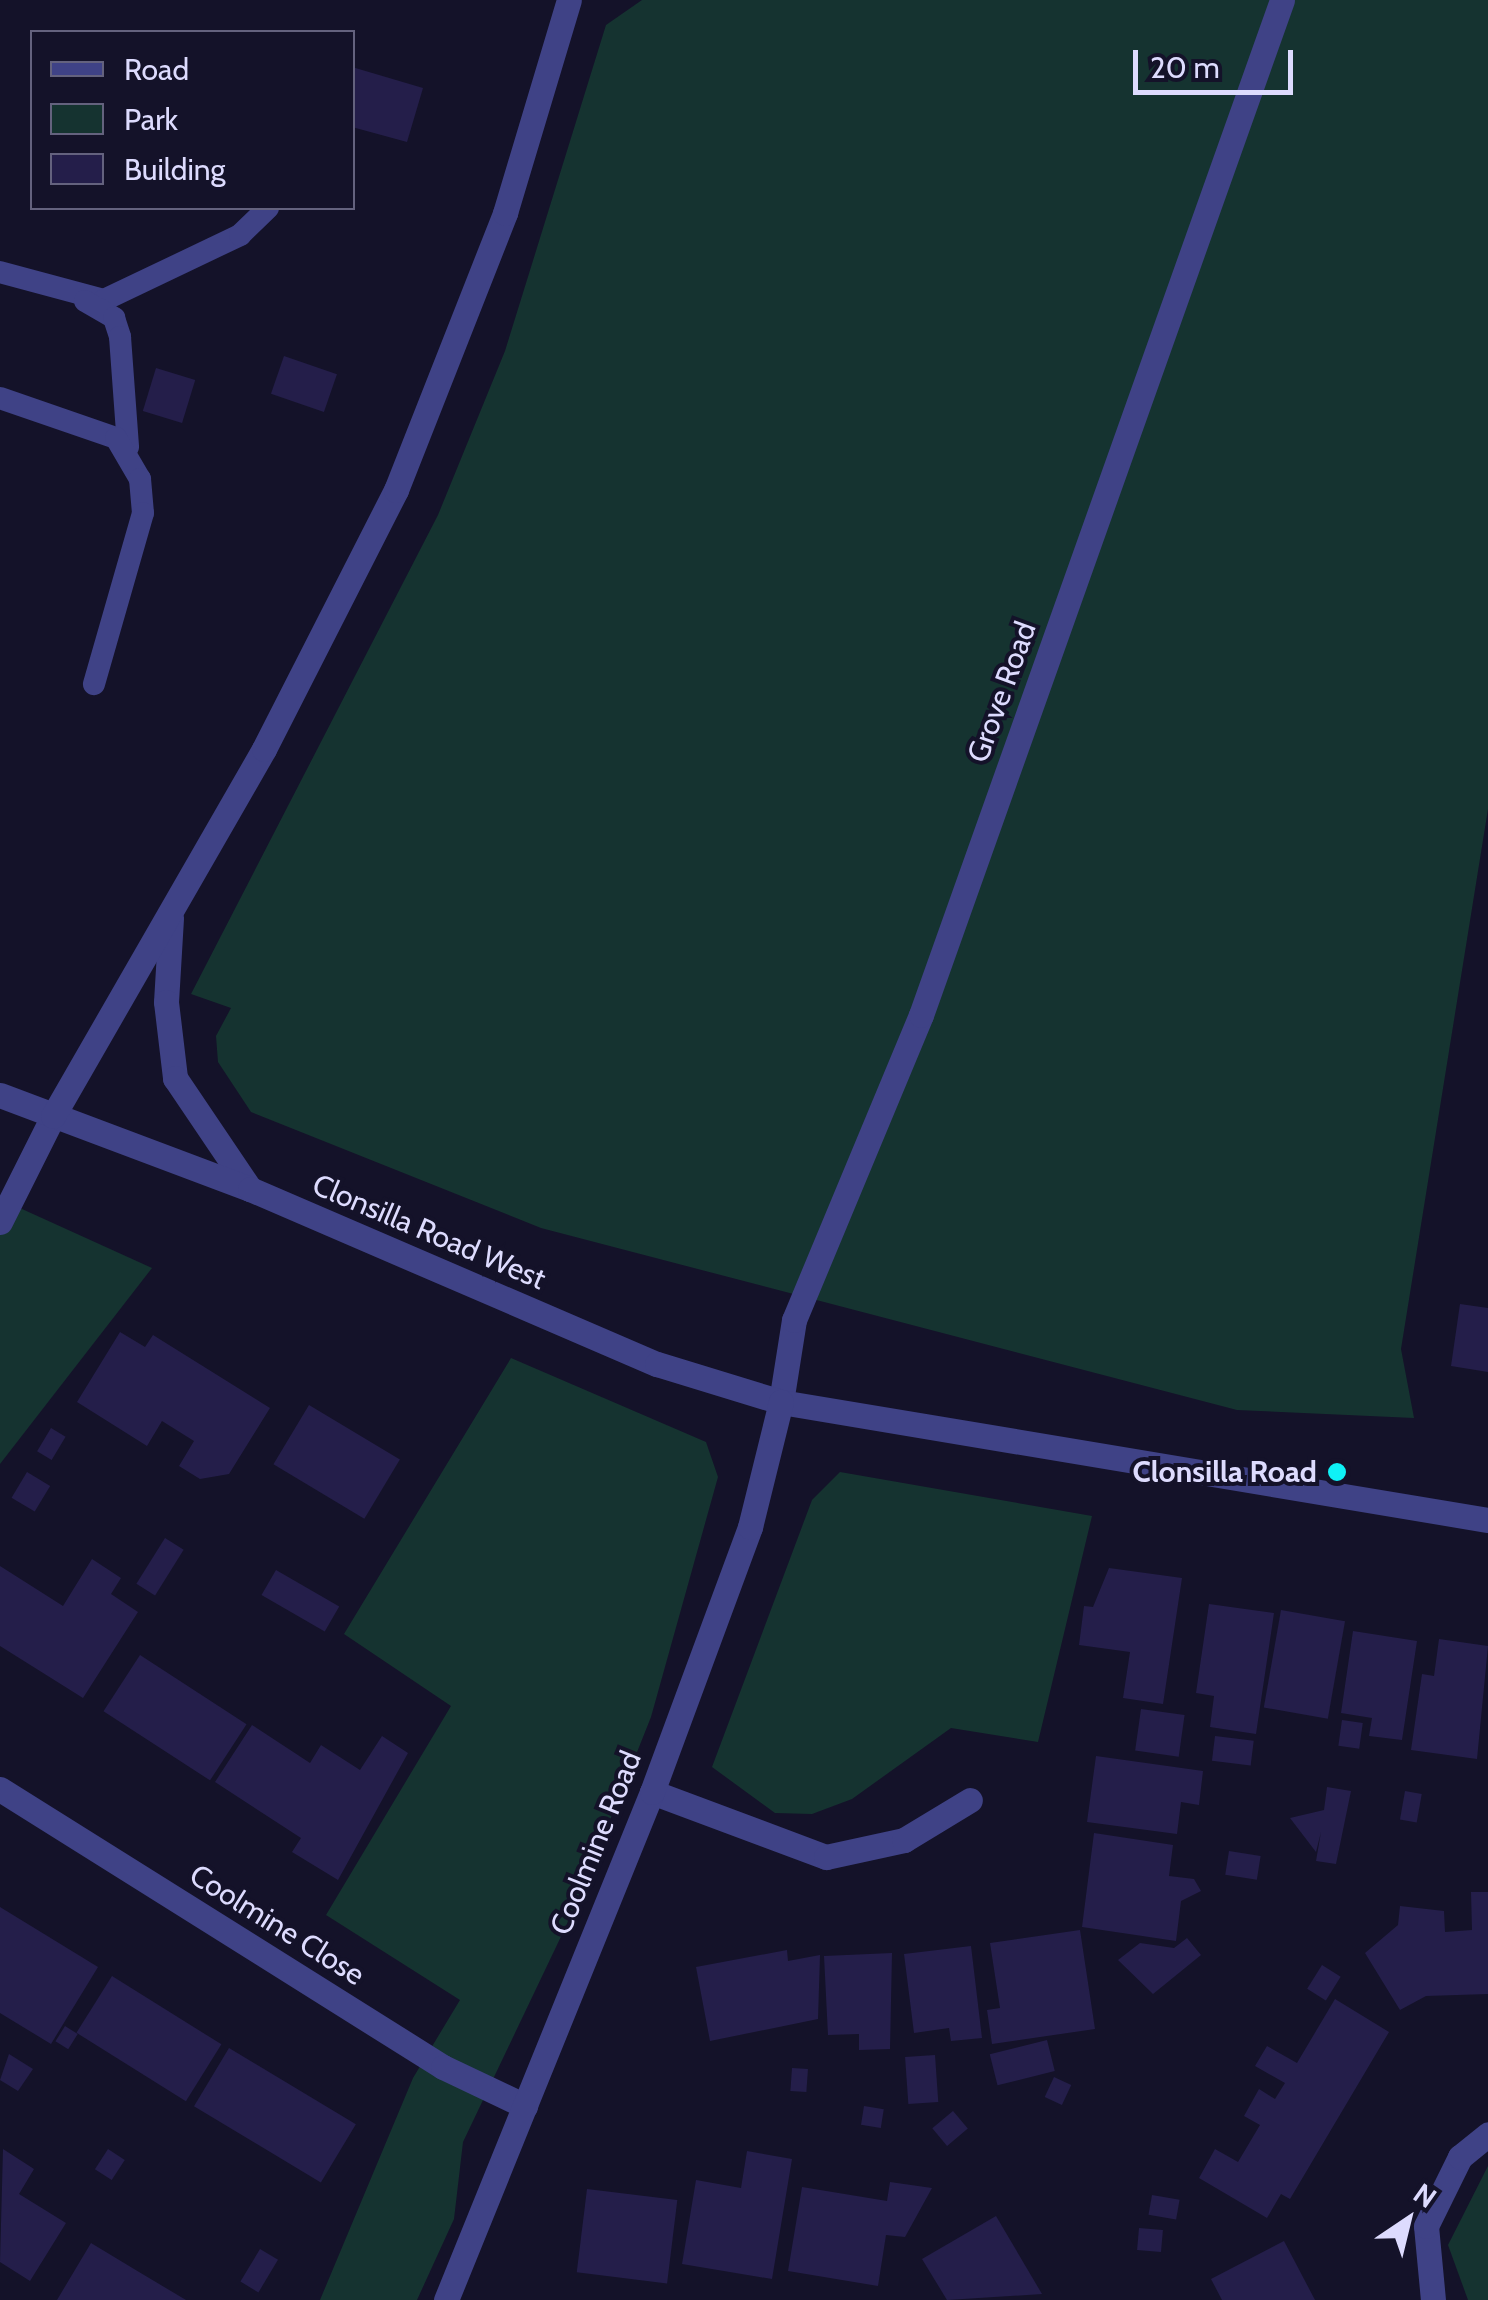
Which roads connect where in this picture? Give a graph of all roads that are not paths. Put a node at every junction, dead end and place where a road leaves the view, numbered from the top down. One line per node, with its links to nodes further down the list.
1 (568, 0): 9 (street)
2 (1282, 0): 14 (street, Grove Road)
3 (266, 210): 5 (lane)
4 (0, 272): 5 (lane)
5 (86, 301): 7 (lane)
6 (0, 398): 7 (lane)
7 (128, 447): 8 (lane)
8 (94, 684)
9 (172, 908): 11 (street); 12 (street)
10 (0, 1095): 11 (street)
11 (53, 1116): 12 (street, Clonsilla Road West); 13 (street)
12 (250, 1188): 14 (street, Clonsilla Road West)
13 (0, 1222)
14 (780, 1402): 15 (street); 17 (street, Coolmine Road)
15 (1488, 1520)
16 (0, 1789): 19 (street, Coolmine Close)
17 (652, 1792): 18 (street); 19 (street, Coolmine Road)
18 (970, 1800)
19 (525, 2106): 21 (street, Coolmine Road)
20 (1488, 2134): 22 (street)
21 (446, 2300)
22 (1433, 2300)

